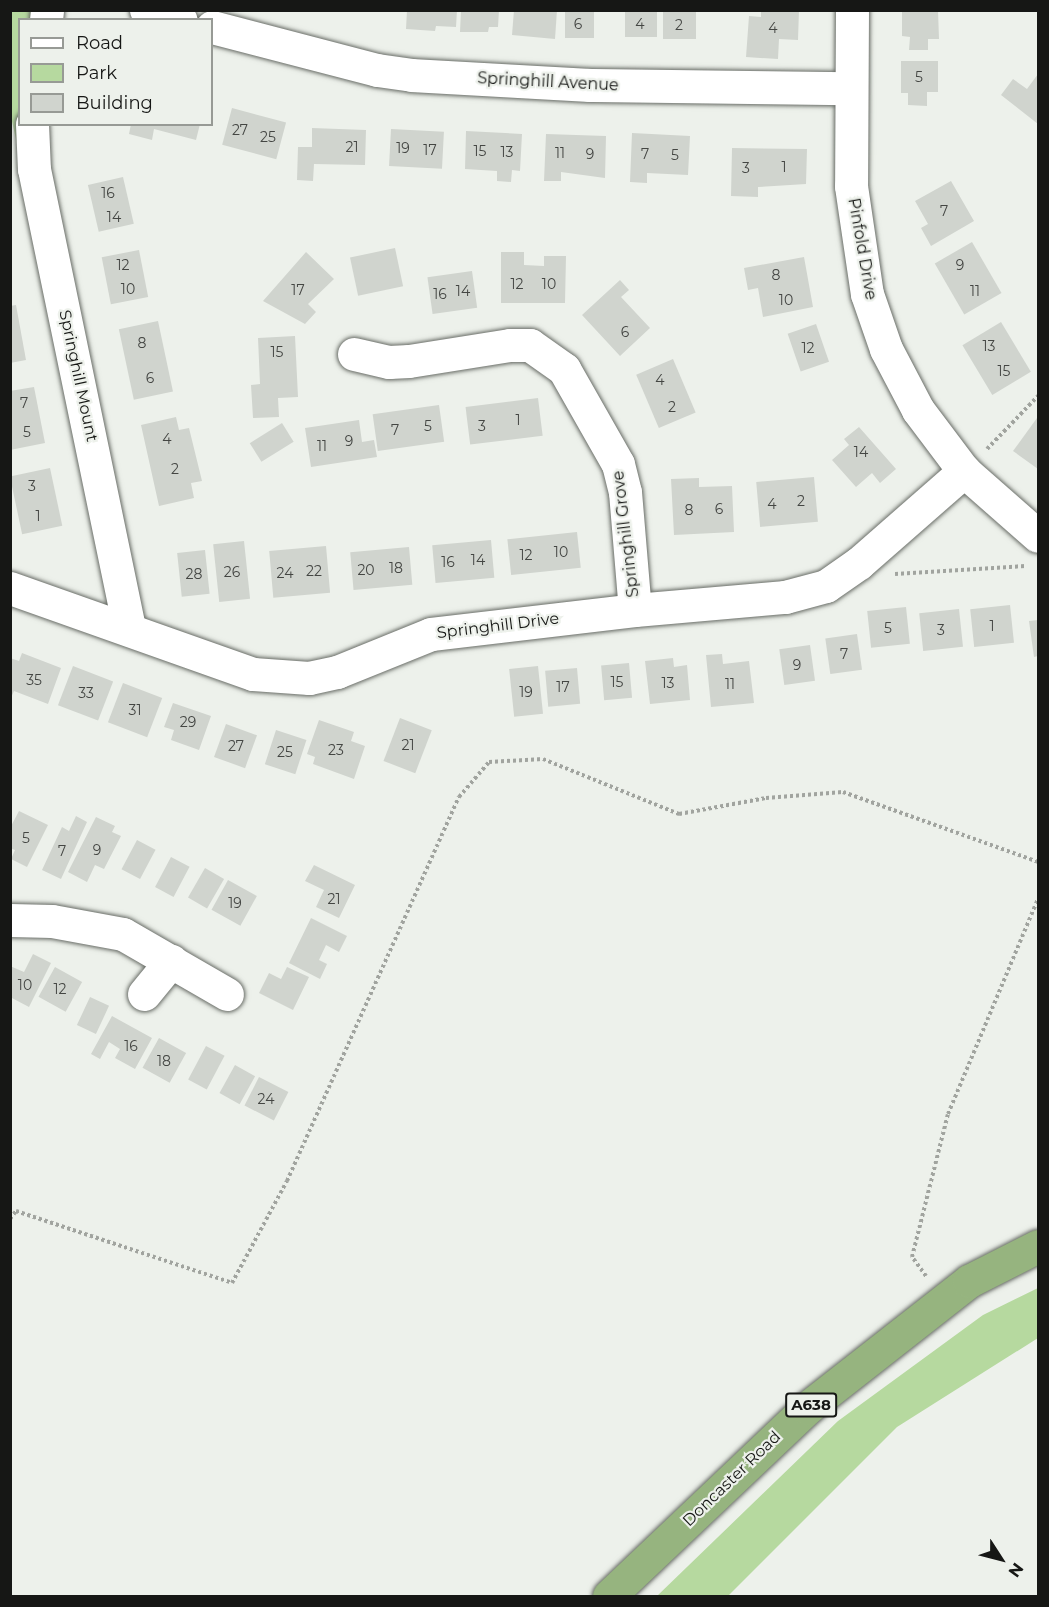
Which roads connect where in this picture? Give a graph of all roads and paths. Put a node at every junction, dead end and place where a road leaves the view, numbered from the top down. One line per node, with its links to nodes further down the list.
1 (146, 10): 3 (street)
2 (852, 10): 6 (street, Pinfold Drive)
3 (174, 18)
4 (252, 24): 5 (street, Springhill Avenue); 6 (street, Springhill Avenue)
5 (213, 27)
6 (851, 88): 10 (street, Pinfold Drive)
7 (32, 126): 16 (street, Springhill Mount)
8 (354, 354): 15 (street, Springhill Grove)
9 (1038, 396): 10 (path)
10 (964, 471): 11 (street, Pinfold Drive); 15 (street, Springhill Drive)
11 (1038, 536)
12 (1038, 565): 13 (path)
13 (885, 574)
14 (10, 588): 16 (street, Springhill Drive)
15 (635, 609): 16 (street, Springhill Drive)
16 (129, 628)
17 (1038, 862): 23 (path)
18 (1038, 899): 25 (path)
19 (10, 920): 20 (street)
20 (171, 961): 21 (street); 22 (street)
21 (227, 993)
22 (144, 994)
23 (10, 1219)
24 (1038, 1246): 25 (highway, Doncaster Road / A638)
25 (945, 1301): 26 (highway, Doncaster Road / A638)
26 (609, 1596)

